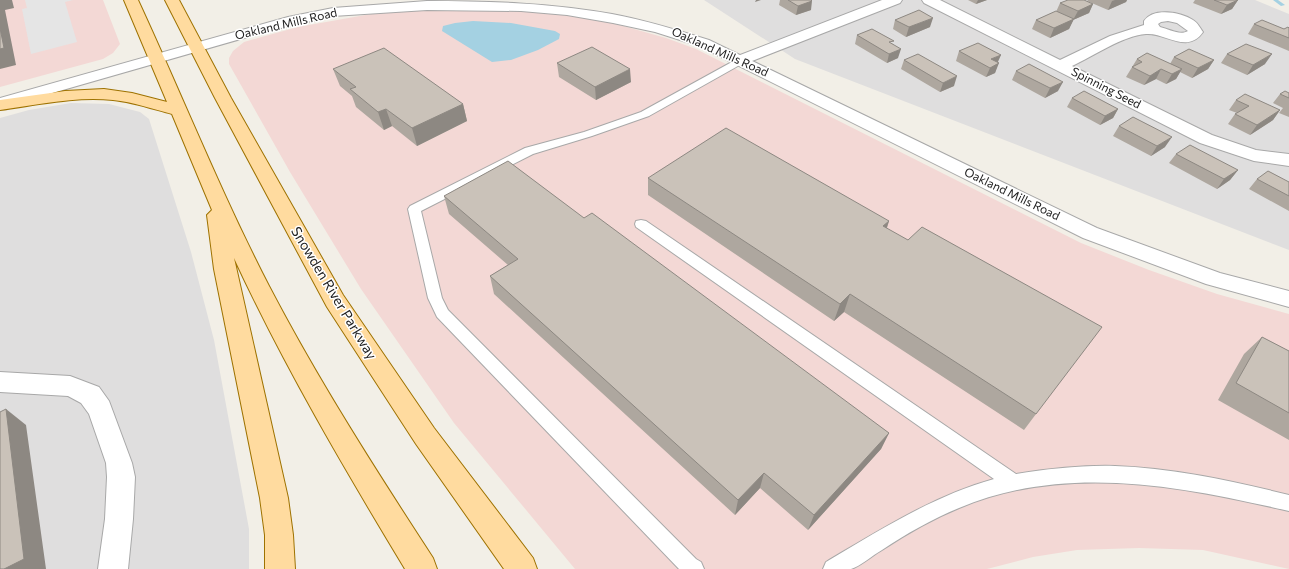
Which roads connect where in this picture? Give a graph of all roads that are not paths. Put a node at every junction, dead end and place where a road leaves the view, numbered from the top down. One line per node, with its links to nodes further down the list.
1 (131, 0): 7 (main road)
2 (172, 0): 6 (main road, Snowden River Parkway)
3 (895, 0): 8 (street)
4 (929, 0): 9 (street, Spinning Seed)
5 (1154, 28): 9 (street)
6 (196, 47): 7 (street, Oakland Mills Road); 8 (street, Oakland Mills Road); 22 (main road, Snowden River Parkway)
7 (157, 58): 10 (street, Oakland Mills Road); 11 (main road)
8 (741, 60): 15 (street, Oakland Mills Road); 23 (lane)
9 (1061, 66): 12 (street, Spinning Seed)
10 (0, 104): 11 (main road)
11 (179, 111): 13 (main road)
12 (1289, 160)
13 (214, 194): 20 (main road); 21 (main road)
14 (641, 224): 17 (lane)
15 (1289, 299)
16 (0, 382): 19 (street)
17 (1012, 482): 18 (lane); 24 (lane)
18 (1289, 503)
19 (113, 569)
20 (280, 569)
21 (422, 569)
22 (522, 569)
23 (694, 569)
24 (833, 569)

